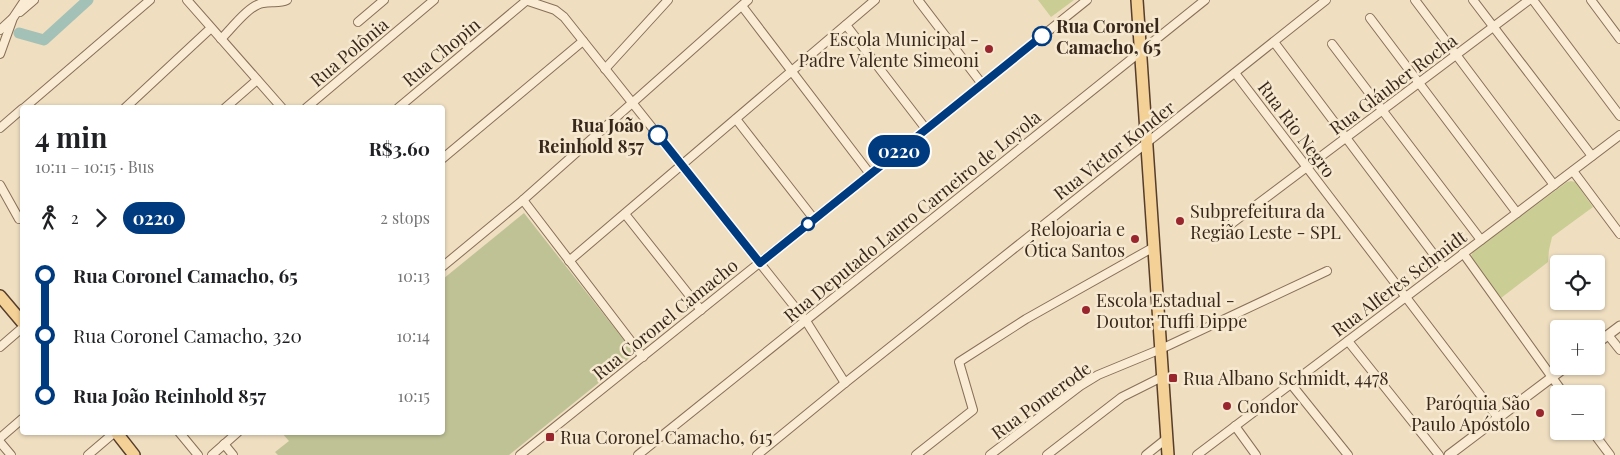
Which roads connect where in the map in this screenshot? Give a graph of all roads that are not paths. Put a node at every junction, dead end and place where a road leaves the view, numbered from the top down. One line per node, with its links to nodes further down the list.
1 (25, 0): 21 (street)
2 (34, 0): 21 (street)
3 (150, 0): 43 (street)
4 (187, 0): 26 (street)
5 (287, 0): 28 (street)
6 (384, 0): 23 (street)
7 (434, 0): 47 (street, Rua Polônia)
8 (526, 0): 30 (street); 48 (street, Rua Chopin)
9 (668, 0): 36 (street)
10 (875, 0): 24 (street)
11 (918, 0): 41 (street)
12 (1087, 0): 41 (street, Rua Coronel Camacho)
13 (1137, 0): 33 (main road)
14 (1205, 0): 33 (street, Rua Deputado Lauro Carneiro de Loyola)
15 (1326, 0): 31 (street, Rua Victor Konder)
16 (1415, 0): 35 (street)
17 (1473, 0): 25 (street)
18 (1531, 0): 25 (street, Rua Gláuber Rocha); 51 (street)
19 (1591, 0): 29 (street)
20 (745, 3): 37 (street); 42 (street)
21 (13, 18): 27 (street); 34 (street)
22 (1370, 18): 40 (street)
23 (358, 22)
24 (846, 25): 37 (street); 54 (street)
25 (1493, 27): 35 (street, Rua Gláuber Rocha); 58 (street)
26 (211, 28): 28 (street); 44 (street)
27 (0, 30)
28 (221, 39): 39 (street)
29 (1620, 39)
30 (583, 42): 36 (street); 59 (street)
31 (1274, 42): 38 (street, Rua Victor Konder); 56 (street)
32 (1332, 44): 49 (street)
33 (1141, 51): 57 (main road); 85 (street, Rua Deputado Lauro Carneiro de Loyola)
34 (0, 54)
35 (1456, 55): 40 (street, Rua Gláuber Rocha); 65 (street)
36 (605, 69): 42 (street)
37 (792, 71): 52 (street); 63 (street)
38 (1235, 73): 57 (street, Rua Victor Konder); 61 (street, Rua Rio Negro)
39 (257, 80): 45 (street); 46 (street)
40 (1419, 83): 49 (street, Rua Gláuber Rocha); 67 (street)
41 (982, 84): 54 (street, Rua Coronel Camacho)
42 (632, 103): 60 (street); 66 (street)
43 (27, 105)
44 (128, 105)
45 (228, 105)
46 (279, 105)
47 (310, 105)
48 (402, 105)
49 (1383, 110): 56 (street, Rua Gláuber Rocha); 73 (street)
50 (20, 111): 53 (street)
51 (1620, 116)
52 (736, 119): 60 (street); 70 (street)
53 (0, 128)
54 (926, 129): 63 (street, Rua Coronel Camacho)
55 (1620, 135): 58 (street, Rua Alferes Schmidt)
56 (1346, 138): 61 (street, Rua Gláuber Rocha); 79 (street)
57 (1147, 143): 74 (main road); 98 (street, Rua Victor Konder)
58 (1592, 156): 62 (street, Rua Alferes Schmidt)
59 (445, 157)
60 (682, 165): 68 (street); 77 (street)
61 (1307, 167): 71 (street, Rua Gláuber Rocha); 82 (street, Rua Rio Negro)
62 (1572, 171): 65 (street, Rua Alferes Schmidt); 72 (street)
63 (870, 174): 70 (street, Rua Coronel Camacho)
64 (0, 185): 69 (street)
65 (1554, 185): 67 (street, Rua Alferes Schmidt)
66 (522, 200): 76 (street); 78 (street)
67 (1517, 213): 73 (street, Rua Alferes Schmidt)
68 (625, 214): 76 (street); 83 (street)
69 (19, 219)
70 (814, 219): 77 (street, Rua Coronel Camacho)
71 (1227, 227)
72 (1620, 234)
73 (1481, 240): 75 (street, Rua Alferes Schmidt)
74 (1154, 247): 92 (main road); 121 (street)
75 (1463, 253): 79 (street, Rua Alferes Schmidt); 97 (street)
76 (569, 261): 94 (street)
77 (760, 263): 83 (street, Rua Coronel Camacho); 85 (street)
78 (445, 264)
79 (1444, 268): 82 (street, Rua Alferes Schmidt)
80 (1328, 271): 92 (street, Rua Pomerode)
81 (0, 296): 84 (main road)
82 (1406, 297): 90 (street, Rua Alferes Schmidt); 101 (street, Rua Rio Negro)
83 (701, 310): 94 (street, Rua Coronel Camacho)
84 (20, 320)
85 (806, 321): 98 (street); 119 (street, Rua Deputado Lauro Carneiro de Loyola)
86 (1620, 326): 88 (street)
87 (20, 330): 91 (street)
88 (1608, 335): 89 (street); 93 (street)
89 (1605, 337)
90 (1348, 341): 99 (street, Rua Alferes Schmidt); 129 (street)
91 (0, 347)
92 (1161, 350): 96 (main road); 122 (street, Rua Pomerode)
93 (1620, 350)
94 (643, 356): 118 (street, Rua Coronel Camacho)
95 (1555, 375): 97 (street)
96 (1162, 377): 108 (main road); 123 (street)
97 (1552, 377): 100 (street); 101 (street)
98 (845, 383): 120 (street, Rua Victor Konder)
99 (1291, 384): 103 (street, Rua Alferes Schmidt); 128 (street)
100 (1558, 385)
101 (1498, 418): 130 (street)
102 (20, 422): 109 (street)
103 (1235, 426): 126 (street, Rua Alferes Schmidt); 127 (street)
104 (111, 435): 113 (street)
105 (117, 435): 114 (main road)
106 (181, 435): 115 (street)
107 (234, 435): 111 (street)
108 (1166, 439): 124 (street); 125 (main road)
109 (0, 440): 112 (street)
110 (1599, 440): 131 (street)
111 (224, 444): 116 (street); 117 (street)
112 (11, 455)
113 (88, 455)
114 (134, 455)
115 (198, 455)
116 (212, 455)
117 (233, 455)
118 (520, 455)
119 (638, 455)
120 (757, 455)
121 (916, 455)
122 (990, 455)
123 (1047, 455)
124 (1146, 455)
125 (1168, 455)
126 (1196, 455)
127 (1256, 455)
128 (1348, 455)
129 (1439, 455)
130 (1452, 455)
131 (1610, 455)

